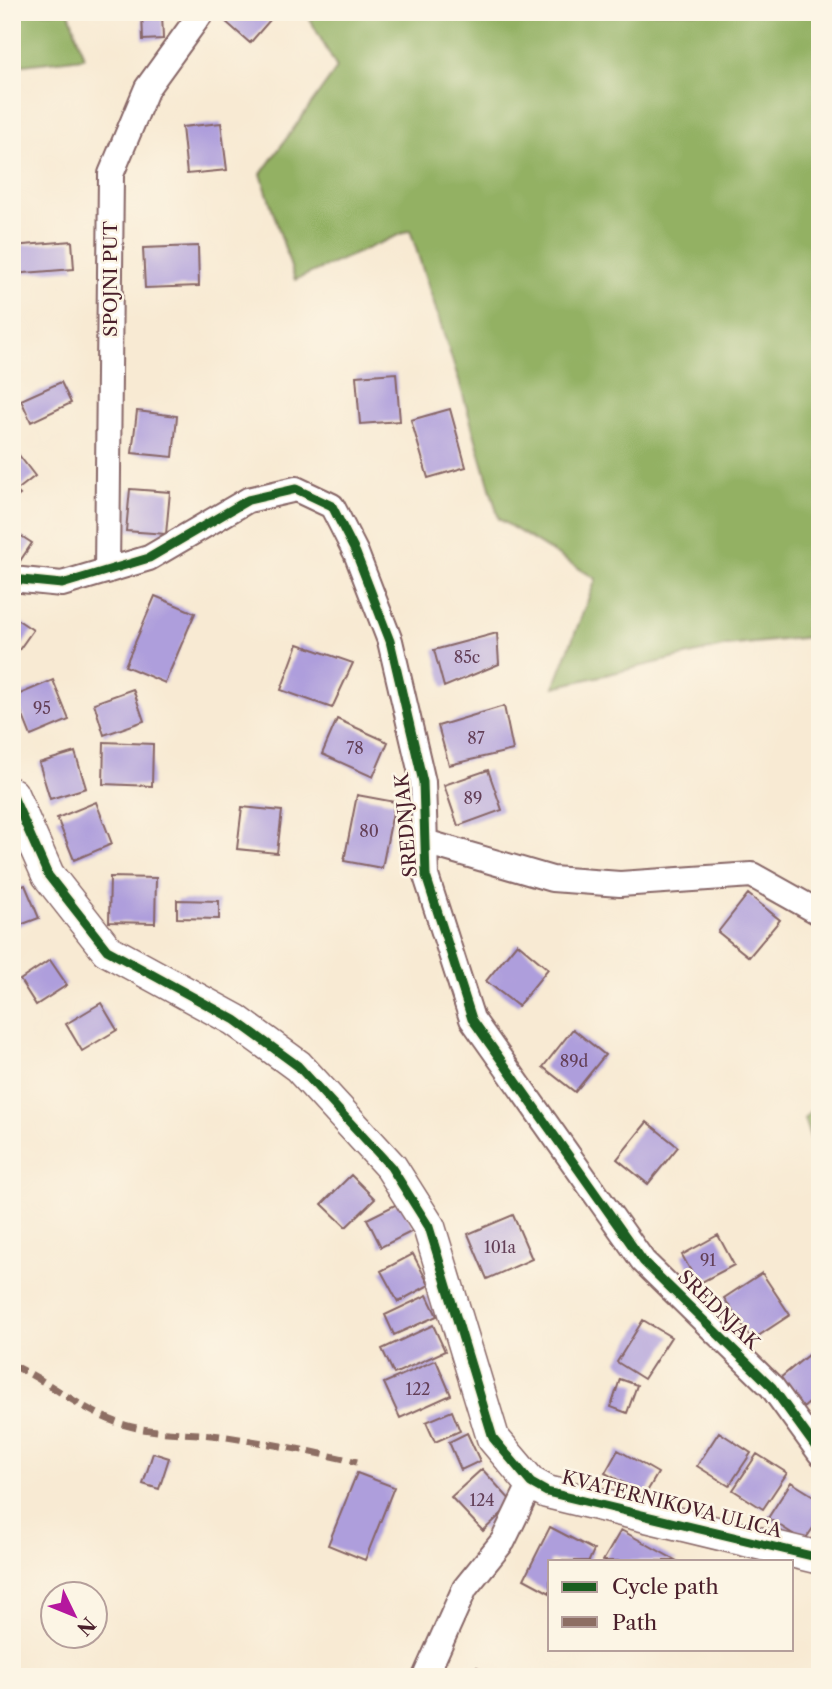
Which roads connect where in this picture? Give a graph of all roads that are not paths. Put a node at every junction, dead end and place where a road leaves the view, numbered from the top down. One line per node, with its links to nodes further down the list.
1 (202, 12): 2 (street, SPOJNI PUT)
2 (107, 571): 3 (street, SREDNJAK); 5 (street, SREDNJAK)
3 (12, 579)
4 (13, 799): 8 (street, KVATERNIKOVA ULICA)
5 (425, 842): 6 (street, SREDNJAK); 7 (street, SREDNJAK)
6 (820, 913)
7 (820, 1453)
8 (531, 1483): 9 (street, KVATERNIKOVA ULICA); 10 (street)
9 (820, 1558)
10 (425, 1677)

